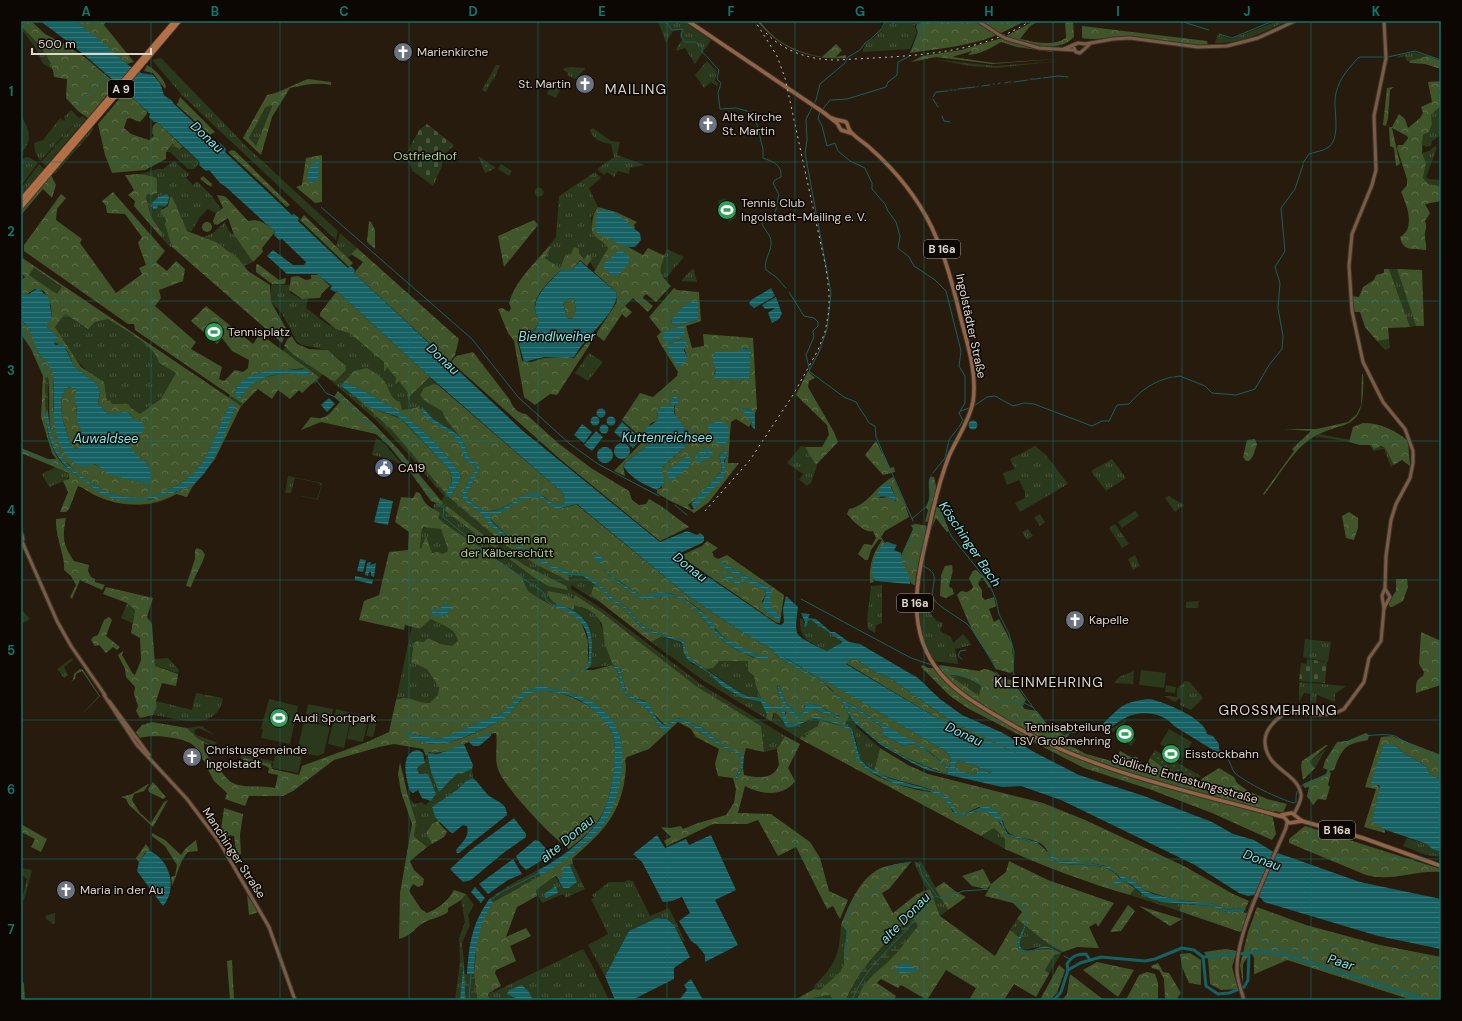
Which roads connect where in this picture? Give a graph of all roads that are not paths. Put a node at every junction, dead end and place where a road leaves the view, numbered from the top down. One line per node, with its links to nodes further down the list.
1 (175, 21): 13 (highway, A 9)
2 (179, 21): 13 (highway, A 9)
3 (688, 21): 14 (main road)
4 (978, 21): 10 (main road, bridge)
5 (1295, 21): 7 (main road)
6 (1384, 21): 27 (main road)
7 (1093, 43): 8 (main road); 11 (main road)
8 (1082, 44): 9 (main road); 11 (main road)
9 (1074, 45): 10 (main road); 12 (main road)
10 (1064, 48): 12 (main road)
11 (1084, 49): 12 (main road)
12 (1074, 50)
13 (149, 53): 20 (highway, A 9)
14 (832, 118): 15 (main road); 16 (main road)
15 (841, 122): 16 (main road); 17 (main road)
16 (839, 126): 18 (main road)
17 (848, 127): 18 (main road); 19 (main road, B 16a)
18 (845, 131): 19 (main road, B 16a)
19 (854, 135): 25 (main road, Ingolstädter Straße / B 16a)
20 (46, 174): 21 (highway, A 9); 22 (highway, A 9)
21 (21, 200)
22 (21, 207)
23 (21, 532): 26 (main road, Manchinger Straße)
24 (21, 539): 26 (main road, Manchinger Straße)
25 (925, 542): 30 (main road, Südliche Entlastungsstraße / B 16a)
26 (25, 547): 32 (main road, Manchinger Straße)
27 (1385, 594): 28 (main road); 28 (main road)
28 (1385, 601): 29 (main road)
29 (1294, 817): 30 (main road, B 16a); 30 (main road, B 16a); 31 (main road, B 16a)
30 (1287, 820): 33 (main road)
31 (1441, 866)
32 (295, 1000)
33 (1244, 1000)

